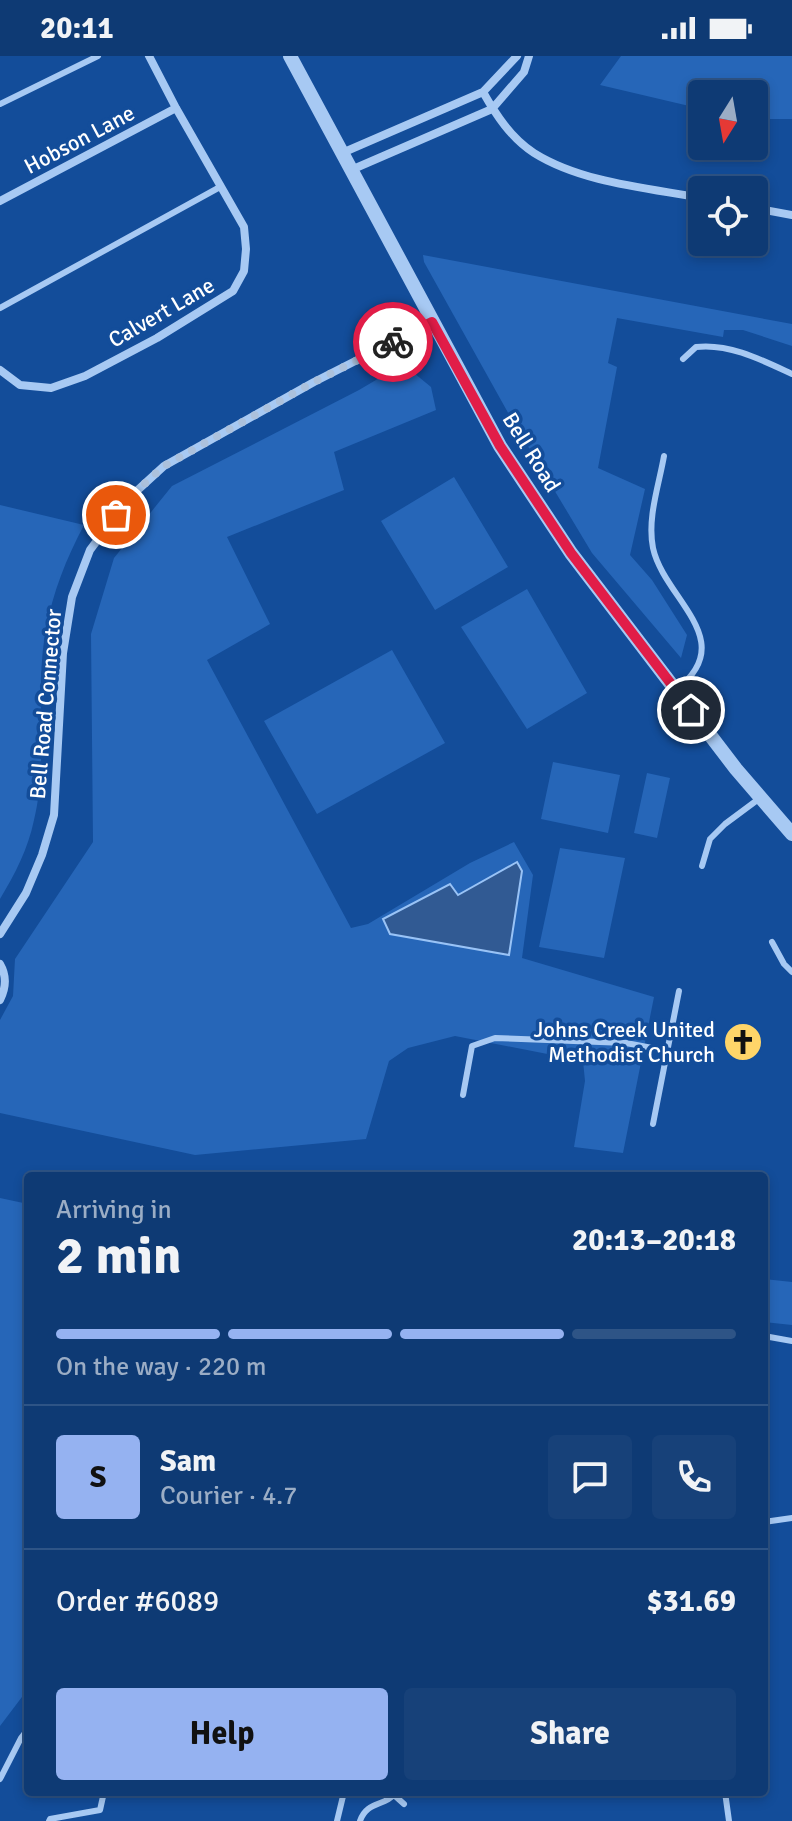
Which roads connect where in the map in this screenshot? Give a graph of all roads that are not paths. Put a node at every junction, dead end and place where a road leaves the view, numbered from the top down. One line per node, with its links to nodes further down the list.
1 (98, 56): 7 (lane)
2 (149, 56): 8 (street, Calvert Lane)
3 (290, 56): 12 (street, Bell Road)
4 (517, 56): 6 (street)
5 (529, 56): 9 (street)
6 (483, 92): 9 (street); 10 (street)
7 (0, 104)
8 (176, 108): 14 (street, Calvert Lane); 16 (street, Hobson Lane)
9 (492, 109): 11 (street); 15 (street)
10 (414, 120): 11 (street); 12 (street)
11 (421, 140): 13 (street)
12 (341, 153): 13 (street, Bell Road)
13 (350, 171): 20 (street, Bell Road)
14 (220, 187): 19 (lane); 22 (street, Calvert Lane)
15 (688, 195)
16 (0, 201)
17 (768, 211): 18 (street)
18 (792, 215)
19 (0, 308)
20 (432, 322): 25 (street, Bell Road); 29 (street, Bell Road Connector)
21 (683, 359): 23 (lane)
22 (0, 370)
23 (792, 374)
24 (664, 456): 25 (lane)
25 (676, 690): 26 (street, Bell Road)
26 (760, 798): 27 (street, Bell Road); 28 (lane)
27 (792, 834)
28 (702, 866)
29 (0, 934)
30 (772, 942): 32 (lane)
31 (0, 964): 34 (street)
32 (792, 972)
33 (679, 991): 35 (lane)
34 (0, 1000)
35 (668, 1051): 36 (lane); 37 (lane)
36 (463, 1095)
37 (653, 1124)
38 (768, 1337): 39 (lane)
39 (792, 1341)
40 (792, 1518): 41 (lane)
41 (768, 1521)
42 (24, 1734): 43 (lane)
43 (0, 1779)
44 (103, 1796): 50 (lane)
45 (343, 1796): 51 (lane)
46 (393, 1796): 52 (lane)
47 (397, 1796): 49 (lane)
48 (726, 1796): 53 (lane)
49 (404, 1804)
50 (49, 1821)
51 (337, 1821)
52 (360, 1821)
53 (729, 1821)

